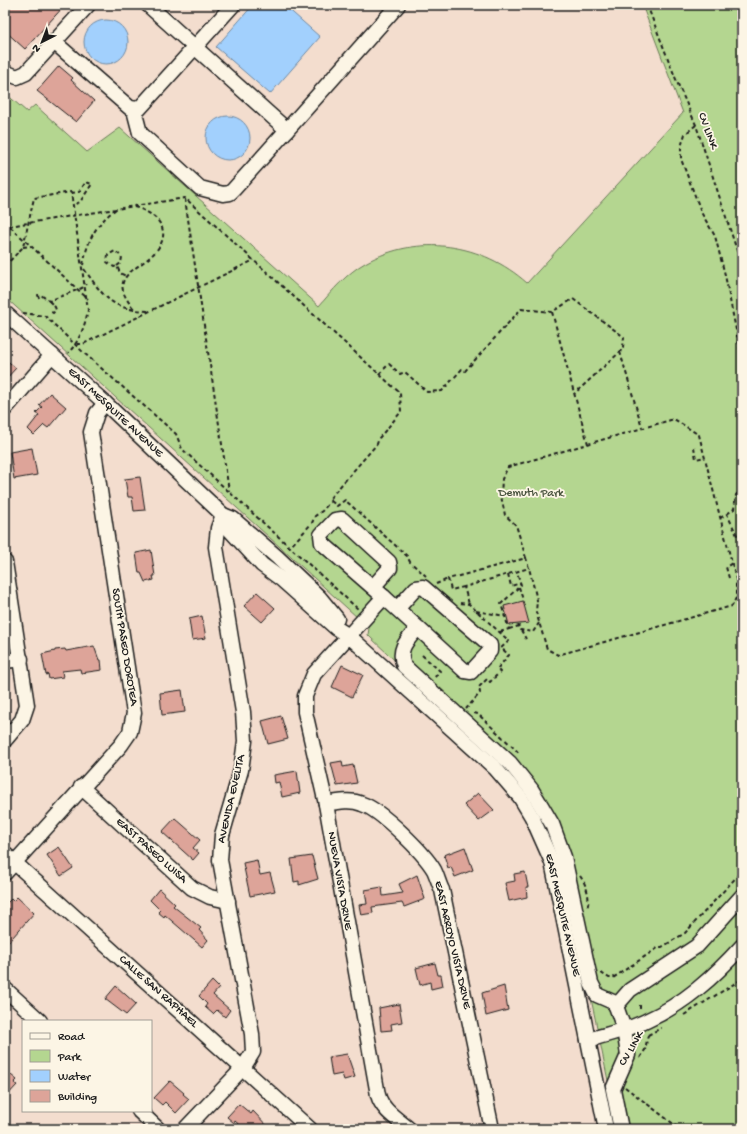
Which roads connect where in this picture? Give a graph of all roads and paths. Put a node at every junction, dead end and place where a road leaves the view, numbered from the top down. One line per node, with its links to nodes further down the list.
1 (88, 5): 8 (street)
2 (148, 5): 9 (street)
3 (233, 5): 9 (street)
4 (398, 5): 13 (street)
5 (647, 5): 12 (path, CV LINK)
6 (739, 5): 7 (path)
7 (742, 14)
8 (54, 42): 10 (street); 11 (street)
9 (195, 47): 11 (street); 13 (street)
10 (5, 72)
11 (134, 110): 13 (street)
12 (696, 125): 29 (path, CV LINK); 49 (path)
13 (287, 130)
14 (71, 194): 16 (path); 16 (path); 21 (path)
15 (184, 198): 17 (path); 26 (path); 33 (path)
16 (73, 205): 19 (path)
17 (133, 206): 18 (path); 31 (path)
18 (118, 209): 19 (path); 30 (path)
19 (75, 215): 21 (path); 30 (path)
20 (5, 222): 22 (path)
21 (28, 223): 22 (path); 23 (path)
22 (9, 226): 23 (path)
23 (24, 240): 24 (path); 25 (path)
24 (31, 246): 25 (path); 34 (path)
25 (22, 247): 27 (path)
26 (254, 260): 33 (path); 52 (path)
27 (5, 266)
28 (117, 266): 28 (path); 31 (path)
29 (742, 266)
30 (83, 267): 32 (path); 39 (path)
31 (126, 276): 39 (path)
32 (86, 284): 34 (path); 36 (path)
33 (198, 288): 40 (path); 61 (path)
34 (78, 289): 36 (path); 37 (path)
35 (39, 298): 37 (path)
36 (88, 299): 44 (path)
37 (49, 301): 38 (path)
38 (50, 310)
39 (136, 311): 40 (path)
40 (151, 312): 44 (path)
41 (552, 312): 45 (path); 48 (path); 53 (path)
42 (5, 313): 46 (street, EAST MESQUITE AVENUE)
43 (24, 313): 44 (path)
44 (77, 344): 46 (path); 61 (path)
45 (620, 352): 53 (path); 56 (path)
46 (58, 356): 54 (street, EAST MESQUITE AVENUE); 55 (street)
47 (473, 356): 48 (path)
48 (476, 358): 51 (path)
49 (742, 360)
50 (391, 361): 51 (path)
51 (389, 364): 52 (path)
52 (379, 374): 66 (path)
53 (574, 394): 57 (path)
54 (105, 403): 63 (street, EAST MESQUITE AVENUE); 101 (street, SOUTH PASEO DOROTEA)
55 (5, 409)
56 (642, 428): 57 (path); 59 (path)
57 (588, 444): 67 (path)
58 (694, 447): 59 (path)
59 (705, 458): 64 (path)
60 (742, 489): 62 (path)
61 (229, 492): 66 (path)
62 (727, 514): 64 (path); 65 (path)
63 (224, 515): 94 (street, EAST MESQUITE AVENUE); 107 (street, AVENIDA EVELITA)
64 (720, 518): 69 (path)
65 (742, 546)
66 (290, 547): 86 (path)
67 (526, 558): 70 (path); 74 (path)
68 (5, 562): 96 (street)
69 (732, 563): 73 (path); 89 (path)
70 (529, 568): 71 (path); 89 (path)
71 (517, 572): 72 (path); 75 (path)
72 (508, 574): 75 (path); 78 (path)
73 (729, 578)
74 (448, 579): 76 (path); 80 (path)
75 (521, 583): 79 (path)
76 (435, 584)
77 (373, 587): 77 (street); 82 (street)
78 (464, 587): 80 (path); 84 (path)
79 (519, 587): 83 (path); 88 (path)
80 (451, 590): 81 (path)
81 (444, 592)
82 (384, 597): 85 (street); 94 (street, NUEVA VISTA DRIVE)
83 (523, 600)
84 (469, 604)
85 (397, 609): 90 (street); 90 (street)
86 (362, 611)
87 (476, 611): 88 (path)
88 (505, 616): 91 (path)
89 (539, 623): 92 (path)
90 (418, 628): 113 (street)
91 (509, 629): 92 (path); 93 (path)
92 (520, 630): 95 (path)
93 (500, 632)
94 (349, 636): 102 (street, NUEVA VISTA DRIVE); 118 (street, EAST MESQUITE AVENUE)
95 (527, 637)
96 (21, 659): 97 (street); 99 (street)
97 (5, 661)
98 (465, 710): 100 (path)
99 (5, 740)
100 (519, 756)
101 (81, 787): 103 (street, SOUTH PASEO DOROTEA); 107 (street, EAST PASEO LUISA)
102 (326, 804): 126 (street, NUEVA VISTA DRIVE); 127 (street, EAST ARROYO VISTA DRIVE)
103 (8, 863): 120 (street, CALLE SAN RAPHAEL)
104 (742, 871): 110 (path)
105 (578, 873): 108 (path)
106 (742, 896): 113 (street)
107 (228, 901): 120 (street, AVENIDA EVELITA)
108 (586, 910)
109 (742, 946): 117 (street)
110 (595, 969)
111 (742, 979): 114 (path)
112 (5, 989): 115 (street)
113 (612, 1003): 117 (street)
114 (678, 1019)
115 (39, 1020)
116 (666, 1026): 119 (path, CV LINK)
117 (624, 1029): 118 (street); 129 (street)
118 (588, 1040): 128 (street, EAST MESQUITE AVENUE)
119 (638, 1060)
120 (243, 1068): 124 (street, AVENIDA EVELITA); 125 (street, CALLE SAN RAPHAEL)
121 (626, 1093): 130 (path, CV LINK)
122 (140, 1112): 123 (street)
123 (158, 1129)
124 (185, 1129)
125 (310, 1129)
126 (409, 1129)
127 (492, 1129)
128 (606, 1129)
129 (621, 1129)
130 (680, 1129)

